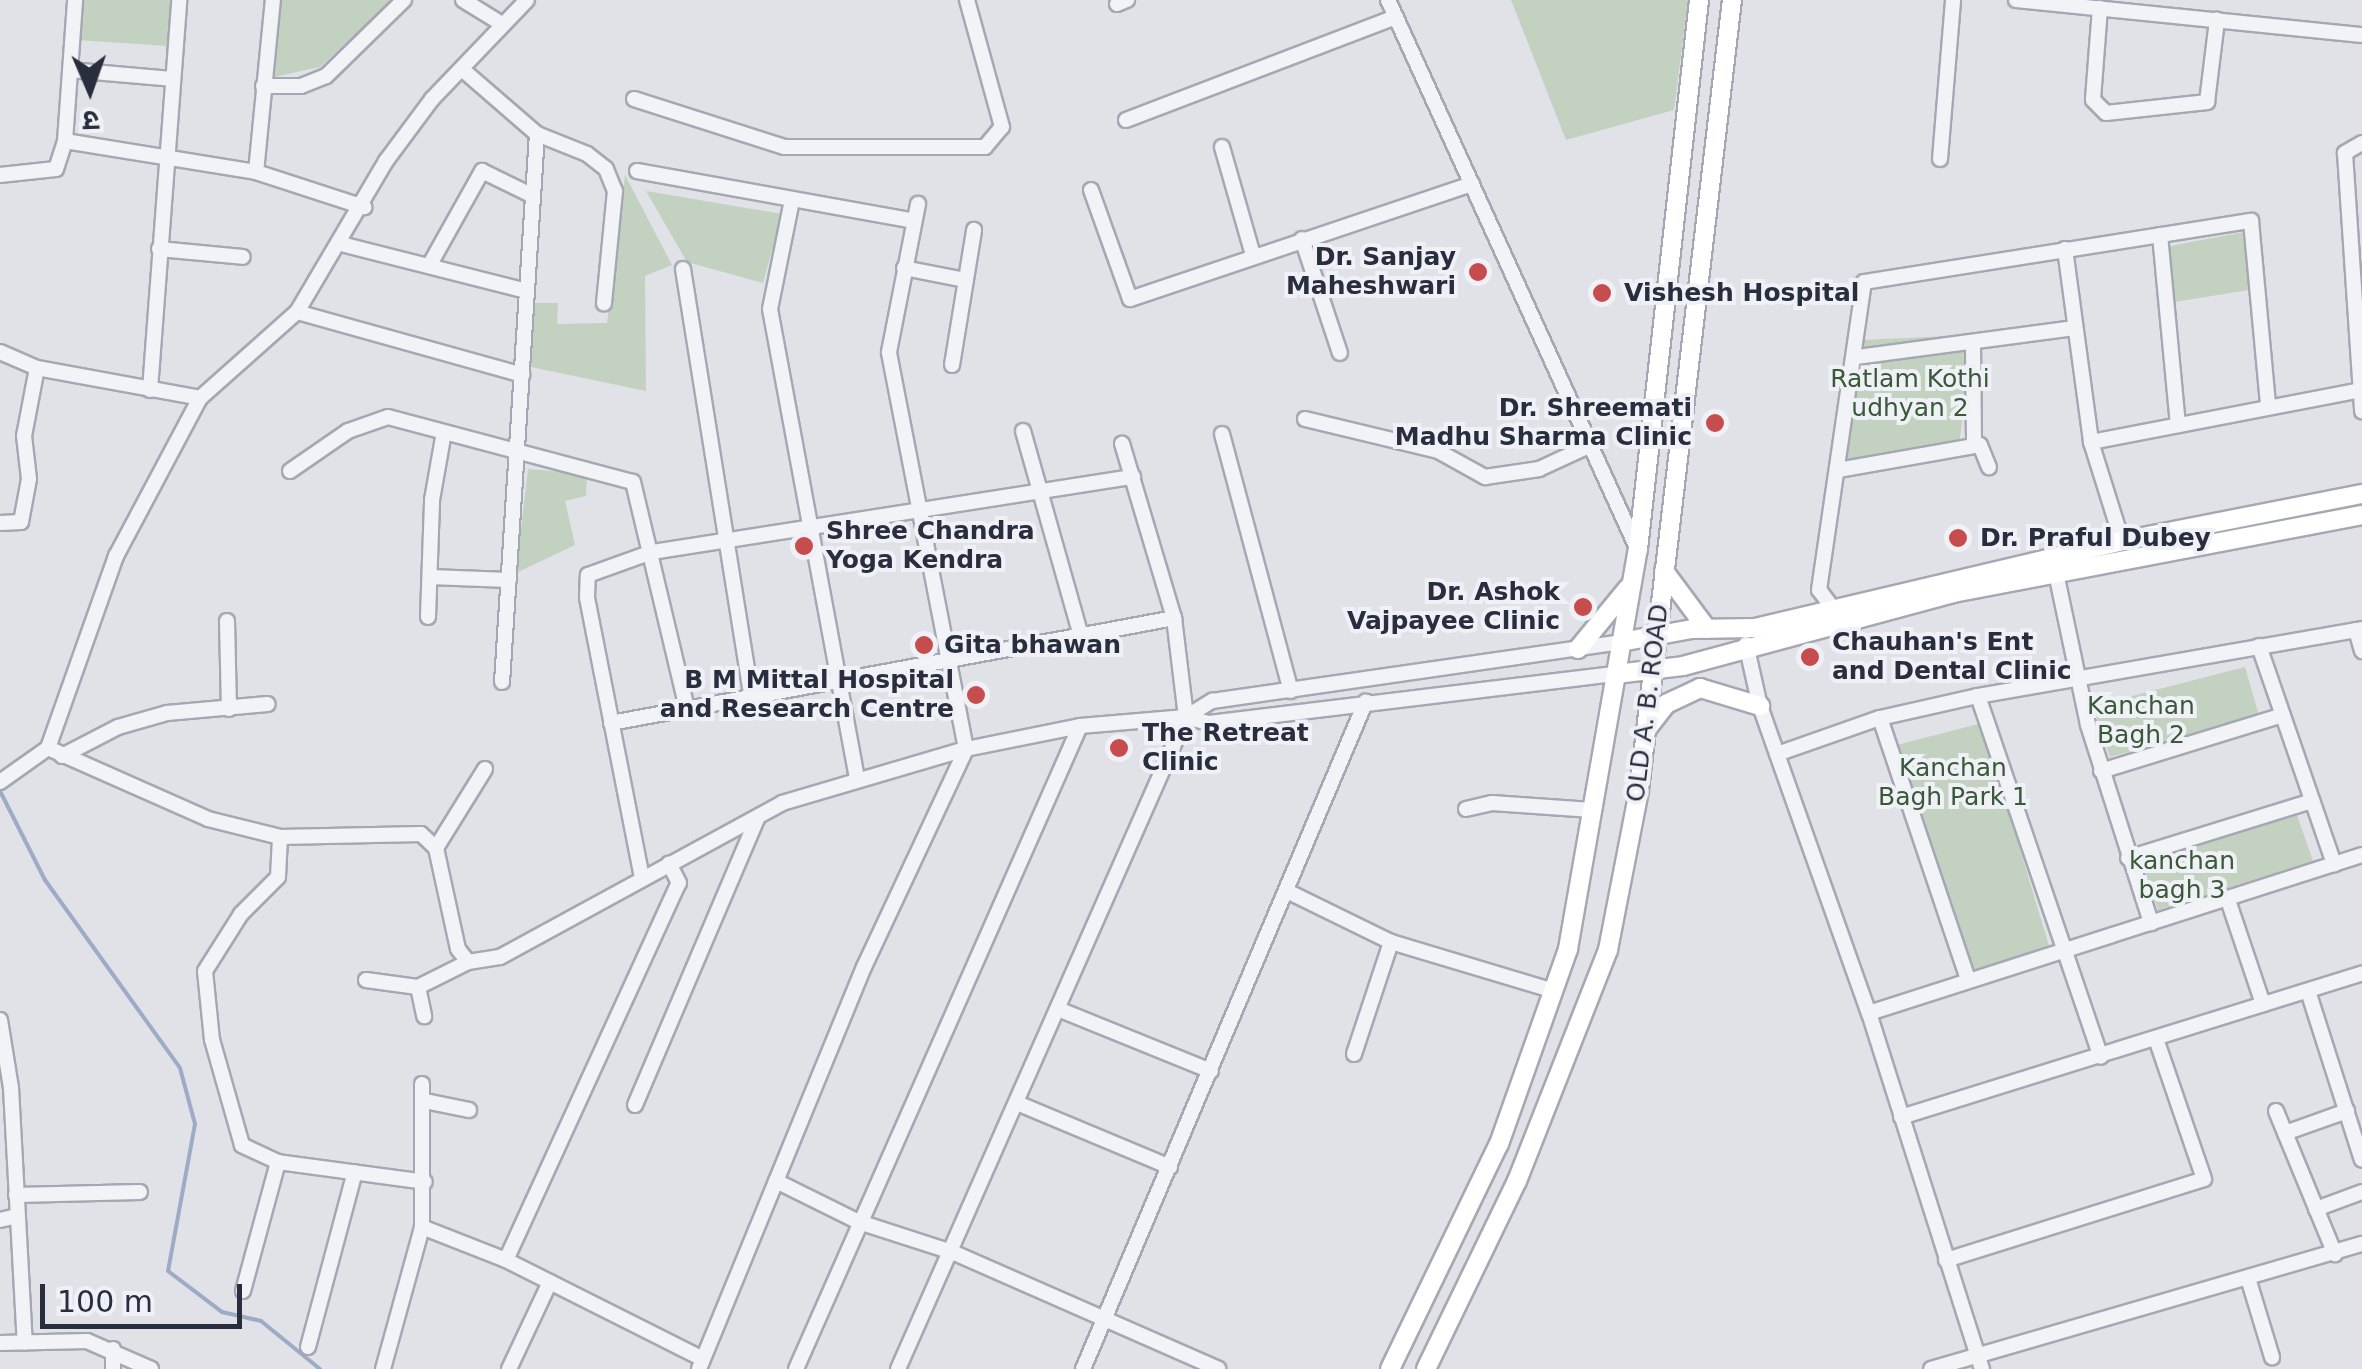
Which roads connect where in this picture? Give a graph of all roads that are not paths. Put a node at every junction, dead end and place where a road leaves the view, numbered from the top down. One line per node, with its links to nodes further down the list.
1 (75, 0): 18 (street)
2 (180, 0): 20 (street)
3 (273, 0): 21 (street)
4 (404, 0): 21 (street)
5 (463, 0): 16 (street)
6 (967, 0): 22 (street)
7 (1388, 0): 14 (street)
8 (1699, 0): 91 (main road, OLD A. B. ROAD)
9 (1732, 0): 93 (main road, OLD A. B. ROAD)
10 (1953, 0): 28 (street)
11 (2016, 0): 13 (street)
12 (518, 3): 16 (street)
13 (2100, 8): 15 (street); 15 (street)
14 (1396, 18): 23 (street); 33 (street)
15 (2217, 20): 17 (street)
16 (502, 24): 19 (street)
17 (2362, 35)
18 (70, 70): 20 (street); 25 (street)
19 (463, 70): 24 (street); 38 (street)
20 (172, 78): 29 (street)
21 (264, 86): 31 (street)
22 (634, 99)
23 (1126, 120)
24 (537, 134): 35 (street); 54 (street)
25 (65, 141): 29 (street); 32 (street)
26 (2362, 143): 47 (street)
27 (1222, 147): 46 (street)
28 (1940, 159)
29 (168, 160): 31 (street); 44 (street)
30 (638, 171): 36 (street)
31 (256, 172): 38 (street)
32 (0, 175)
33 (1472, 184): 42 (street); 76 (street)
34 (1091, 190): 46 (street)
35 (533, 196): 49 (street); 53 (street)
36 (792, 200): 39 (street); 88 (street)
37 (918, 204): 39 (street)
38 (364, 206): 43 (street)
39 (914, 221): 50 (street)
40 (974, 230): 52 (street)
41 (2160, 236): 45 (street); 67 (street); 70 (street)
42 (1302, 239): 46 (street); 59 (street)
43 (341, 244): 49 (street); 55 (street)
44 (160, 248): 48 (street); 64 (street)
45 (2064, 249): 56 (street); 60 (street)
46 (1254, 254)
47 (2355, 256): 65 (street)
48 (243, 257)
49 (429, 266): 53 (street)
50 (904, 268): 52 (street); 85 (street)
51 (683, 269): 90 (street)
52 (966, 280): 61 (street)
53 (527, 291): 63 (street)
54 (604, 303)
55 (296, 312): 63 (street); 66 (street)
56 (2076, 328): 57 (street); 74 (street)
57 (1973, 345): 60 (street); 77 (street)
58 (0, 352): 62 (street)
59 (1340, 353)
60 (1857, 357): 81 (street)
61 (952, 366)
62 (37, 368): 64 (street); 87 (street)
63 (522, 375): 78 (street)
64 (150, 390): 66 (street)
65 (2356, 391): 67 (street); 68 (street)
66 (200, 398): 133 (street)
67 (2268, 405): 70 (street)
68 (2362, 411)
69 (1305, 419): 76 (street)
70 (2178, 424): 74 (street)
71 (444, 432): 78 (street); 80 (street); 95 (street)
72 (1023, 432): 83 (street)
73 (1222, 434): 119 (street)
74 (2091, 442): 89 (street)
75 (1122, 444): 82 (street)
76 (1591, 445): 91 (street)
77 (1974, 446): 79 (street); 81 (street)
78 (517, 449): 92 (street); 96 (street)
79 (1989, 466)
80 (290, 470)
81 (1838, 470): 98 (street)
82 (1133, 477): 83 (street); 100 (street)
83 (1040, 492): 85 (street); 106 (street)
84 (2362, 494): 89 (main road)
85 (920, 510): 88 (street); 113 (street)
86 (2362, 515): 94 (main road)
87 (0, 522)
88 (808, 528): 90 (street); 116 (street)
89 (2122, 540): 98 (main road)
90 (723, 541): 92 (street); 120 (street)
91 (1638, 548): 97 (main road, OLD A. B. ROAD)
92 (652, 552): 125 (street); 130 (street)
93 (1664, 571): 104 (main road); 107 (main road, OLD A. B. ROAD)
94 (2056, 574): 102 (main road); 117 (street)
95 (430, 577): 96 (street); 99 (street)
96 (509, 580): 118 (street)
97 (1631, 584): 108 (main road, OLD A. B. ROAD); 110 (main road)
98 (1832, 608): 102 (street); 103 (main road)
99 (428, 617)
100 (1174, 618): 106 (street); 128 (street)
101 (227, 621): 126 (street)
102 (1817, 626): 111 (main road)
103 (1755, 628): 104 (main road); 111 (street)
104 (1707, 629): 107 (main road)
105 (2359, 630): 109 (street); 112 (street)
106 (1080, 632): 113 (street)
107 (1654, 636): 108 (main road); 114 (main road, OLD A. B. ROAD)
108 (1621, 642): 110 (street); 115 (main road, OLD A. B. ROAD)
109 (2258, 646): 117 (street); 127 (street)
110 (1578, 649): 119 (street)
111 (1743, 649): 114 (main road); 124 (street)
112 (2362, 651)
113 (947, 656): 116 (street); 134 (street)
114 (1651, 671): 115 (main road); 132 (main road, OLD A. B. ROAD)
115 (1616, 674): 122 (street); 143 (main road, OLD A. B. ROAD)
116 (836, 678): 120 (street); 139 (street)
117 (2076, 678): 121 (street); 138 (street)
118 (502, 682)
119 (1291, 691): 128 (street)
120 (752, 695): 125 (street)
121 (1978, 696): 129 (street); 156 (street)
122 (1366, 701): 128 (street); 152 (street)
123 (268, 704): 126 (street)
124 (1760, 706): 132 (main road); 135 (street)
125 (686, 708): 130 (street)
126 (229, 710): 136 (street)
127 (2284, 715): 138 (street); 141 (street)
128 (1186, 717): 131 (street); 165 (street)
129 (1880, 718): 135 (street); 160 (street)
130 (611, 723): 151 (street)
131 (1080, 726): 134 (street); 194 (street)
132 (1646, 731): 221 (main road, OLD A. B. ROAD)
133 (48, 748): 136 (street); 140 (street)
134 (966, 749): 139 (street); 187 (street)
135 (1777, 754): 166 (street)
136 (62, 756): 145 (street)
137 (485, 769): 146 (street)
138 (2102, 772): 148 (street)
139 (857, 780): 144 (street)
140 (0, 782)
141 (2312, 801): 148 (street); 150 (street)
142 (1466, 809): 143 (street)
143 (1592, 810): 162 (main road, OLD A. B. ROAD)
144 (758, 816): 149 (street); 175 (street)
145 (280, 837): 146 (street); 183 (street)
146 (436, 848): 157 (street)
147 (2362, 855): 150 (street)
148 (2128, 858): 154 (street)
149 (669, 863): 151 (street); 199 (street)
150 (2334, 864): 153 (street)
151 (642, 878): 157 (street)
152 (1289, 892): 155 (street); 172 (street)
153 (2228, 900): 154 (street); 164 (street)
154 (2150, 924): 156 (street)
155 (1391, 942): 162 (street); 170 (street)
156 (2066, 952): 160 (street); 171 (street)
157 (468, 962): 161 (street)
158 (2362, 973): 163 (street)
159 (366, 980): 161 (street)
160 (1968, 980): 166 (street)
161 (418, 987): 167 (street)
162 (1554, 991): 220 (main road, OLD A. B. ROAD)
163 (2308, 991): 164 (street); 179 (street)
164 (2262, 1004): 169 (street)
165 (1058, 1009): 172 (street); 176 (street)
166 (1869, 1012): 180 (street)
167 (424, 1016)
168 (0, 1020): 190 (street)
169 (2156, 1039): 171 (street); 200 (street)
170 (1354, 1054)
171 (2102, 1057): 180 (street)
172 (1211, 1072): 184 (street)
173 (422, 1084): 174 (street)
174 (425, 1101): 177 (street); 186 (street)
175 (636, 1104)
176 (1017, 1104): 184 (street); 197 (street)
177 (468, 1110)
178 (2276, 1110): 181 (street)
179 (2347, 1111): 181 (street); 182 (street)
180 (1901, 1116): 200 (street)
181 (2284, 1133): 191 (street)
182 (2362, 1160)
183 (278, 1162): 185 (street); 203 (street)
184 (1170, 1167): 204 (street)
185 (355, 1172): 186 (street); 207 (street)
186 (426, 1182): 195 (street)
187 (776, 1182): 194 (street); 211 (street)
188 (140, 1192): 190 (street)
189 (2362, 1192): 191 (street)
190 (16, 1195): 192 (street)
191 (2316, 1209): 198 (street)
192 (18, 1216): 193 (street); 205 (street)
193 (0, 1220)
194 (859, 1222): 197 (street); 217 (street)
195 (422, 1227): 199 (street); 215 (street)
196 (2362, 1244): 198 (street)
197 (952, 1252): 204 (street); 218 (street)
198 (2335, 1254): 201 (street)
199 (506, 1260): 202 (street)
200 (1946, 1260): 210 (street)
201 (2248, 1278): 209 (street); 210 (street)
202 (550, 1282): 211 (street); 216 (street)
203 (243, 1291)
204 (1105, 1320): 212 (street); 219 (street)
205 (25, 1342): 206 (street); 208 (street)
206 (0, 1343)
207 (308, 1347)
208 (113, 1349): 213 (street); 214 (street)
209 (2272, 1357)
210 (1974, 1361): 222 (street); 223 (street)
211 (701, 1364)
212 (1208, 1367)
213 (113, 1369)
214 (151, 1369)
215 (383, 1369)
216 (509, 1369)
217 (796, 1369)
218 (898, 1369)
219 (1083, 1369)
220 (1390, 1369)
221 (1426, 1369)
222 (1931, 1369)
223 (1982, 1369)

